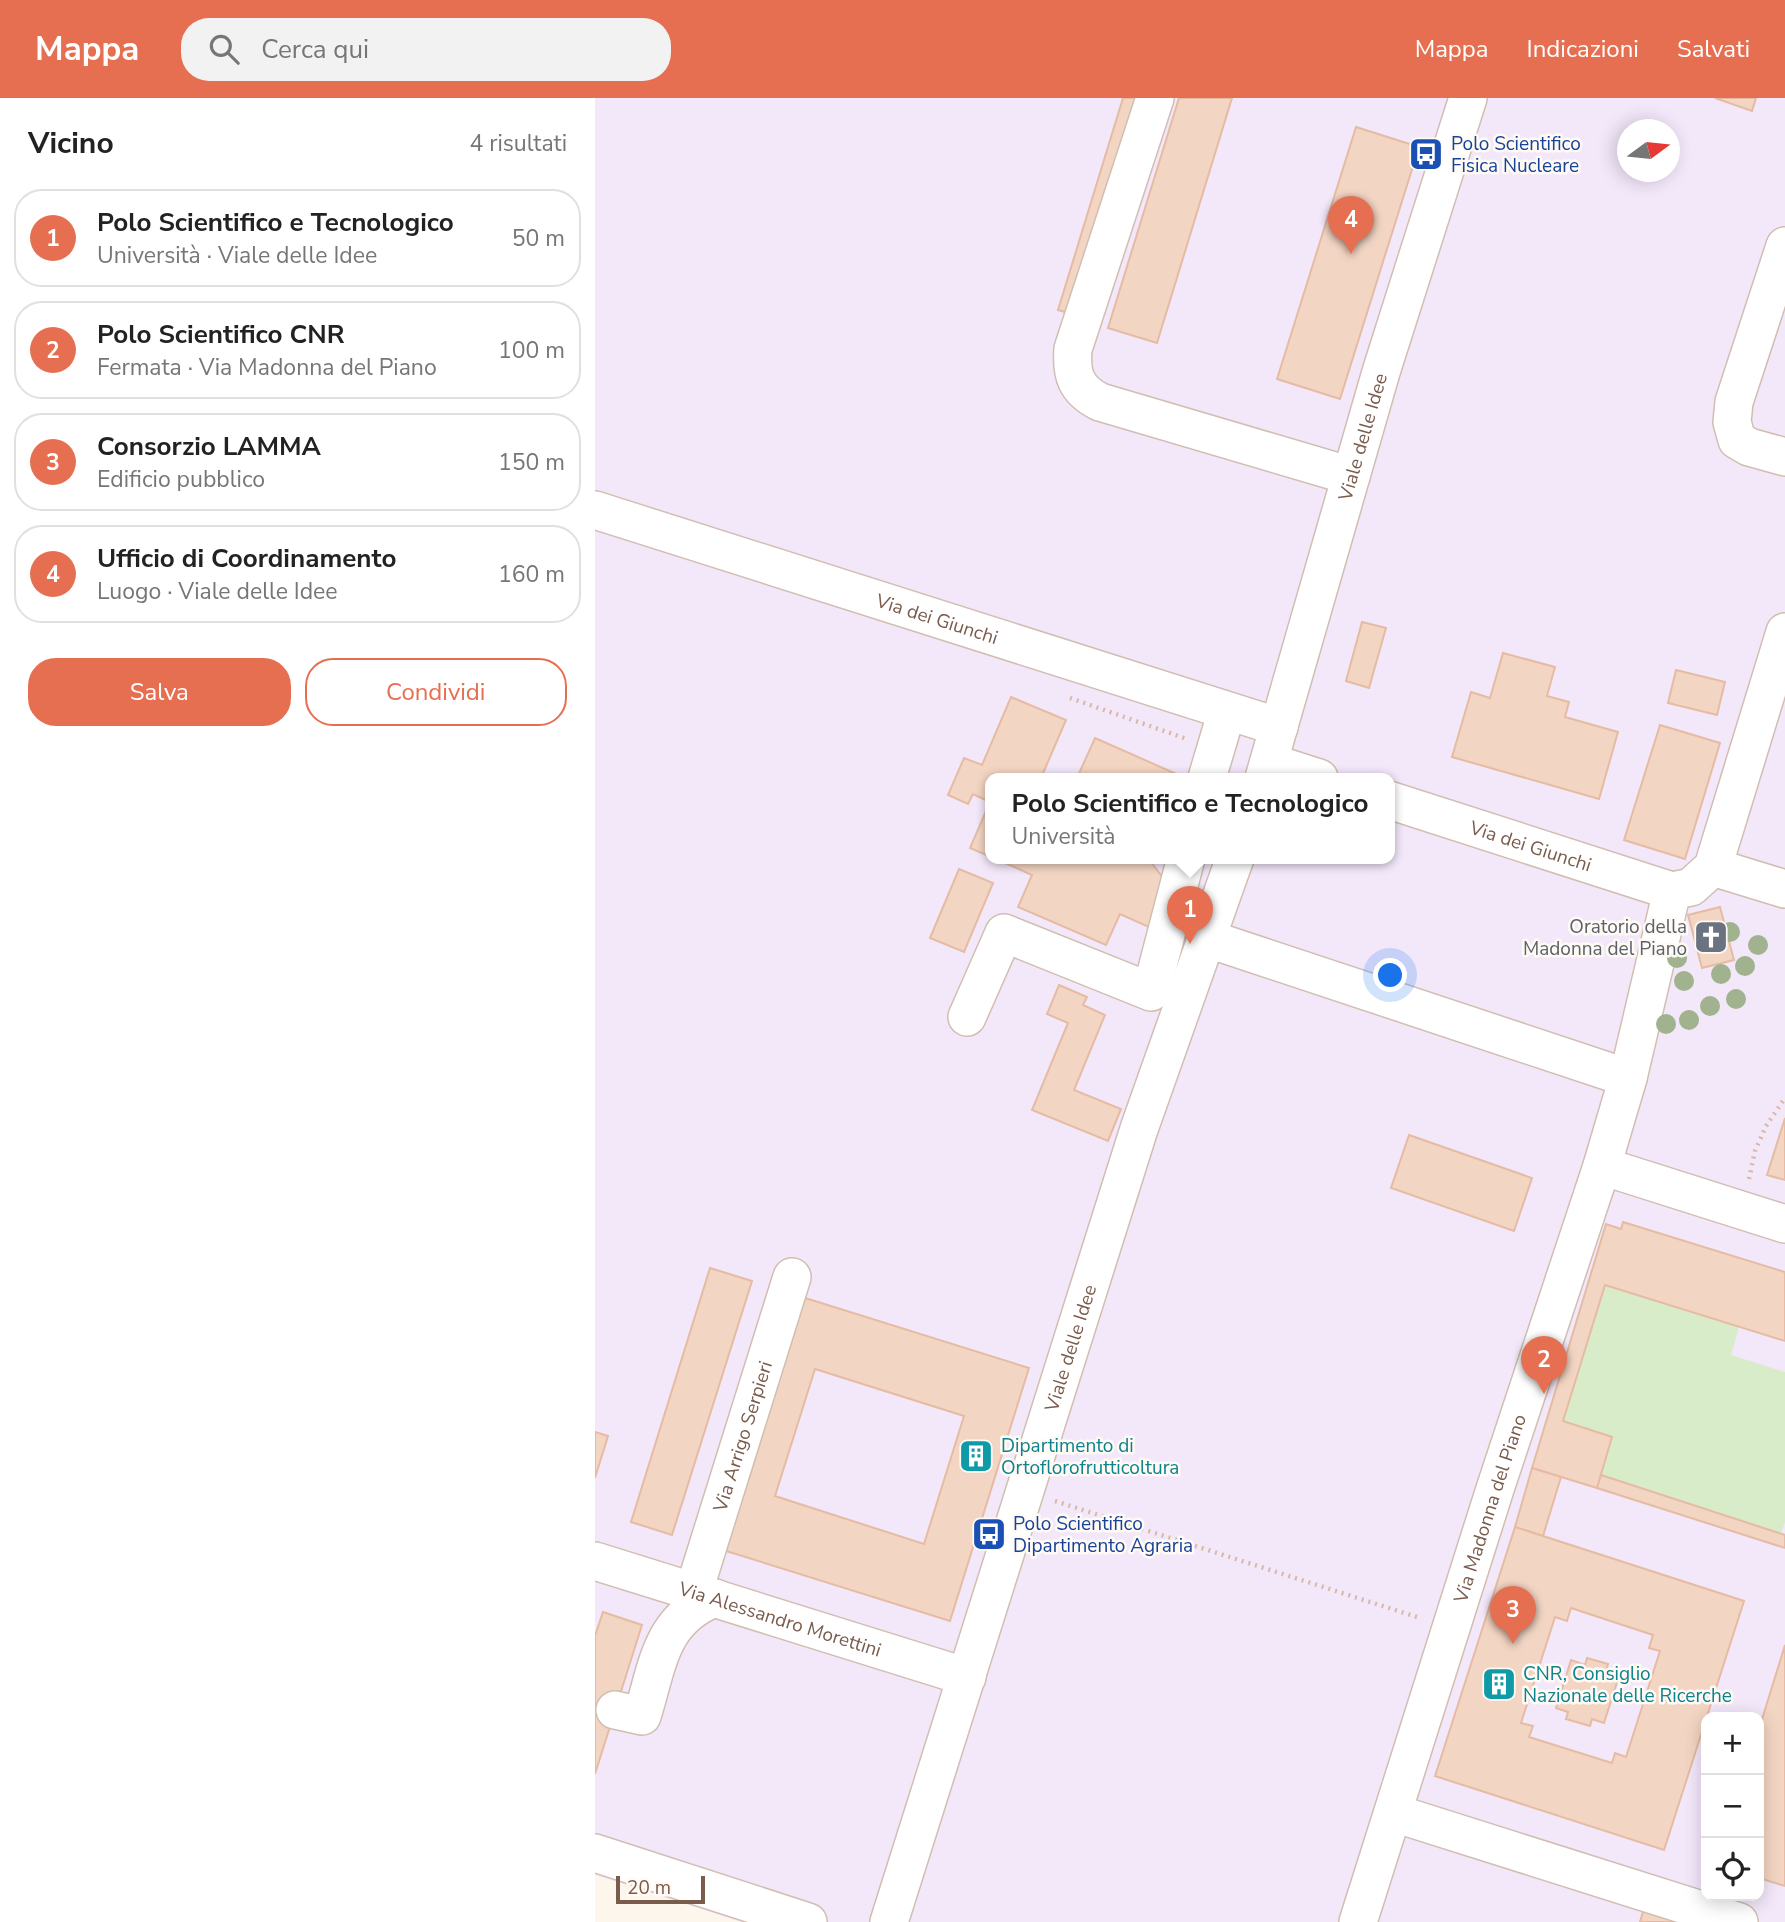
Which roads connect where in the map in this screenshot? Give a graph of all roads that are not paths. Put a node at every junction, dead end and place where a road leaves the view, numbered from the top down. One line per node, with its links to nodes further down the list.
1 (1155, 98): 5 (street)
2 (1468, 98): 5 (street, Viale delle Idee)
3 (1785, 246): 4 (street)
4 (1785, 457)
5 (1351, 476): 9 (street, Viale delle Idee)
6 (595, 510): 8 (street, Via dei Giunchi)
7 (1785, 632): 16 (street)
8 (1227, 711): 9 (street, Via dei Giunchi); 11 (street)
9 (1279, 727): 10 (street, Viale delle Idee)
10 (1266, 770): 12 (street)
11 (1208, 773)
12 (1286, 773)
13 (1395, 802): 18 (street, Via dei Giunchi)
14 (1184, 864): 20 (street)
15 (1233, 864): 19 (street, Viale delle Idee)
16 (1716, 868): 17 (street); 18 (street)
17 (1785, 889)
18 (1672, 891): 21 (street, Via Madonna del Piano)
19 (1206, 938): 21 (street); 27 (street, Viale delle Idee)
20 (967, 1017)
21 (1628, 1078): 22 (street, Via Madonna del Piano)
22 (1602, 1166): 23 (street); 29 (street, Via Madonna del Piano)
23 (1785, 1224)
24 (793, 1277): 26 (street, Via Arrigo Serpieri)
25 (595, 1561): 26 (street, Via Alessandro Morettini)
26 (709, 1596): 27 (street, Via Alessandro Morettini); 28 (street)
27 (967, 1677): 32 (street, Viale delle Idee)
28 (615, 1710)
29 (1394, 1813): 33 (street, Via Madonna del Piano); 34 (street)
30 (595, 1853): 31 (street)
31 (808, 1922)
32 (889, 1922)
33 (1358, 1922)
34 (1739, 1922)

